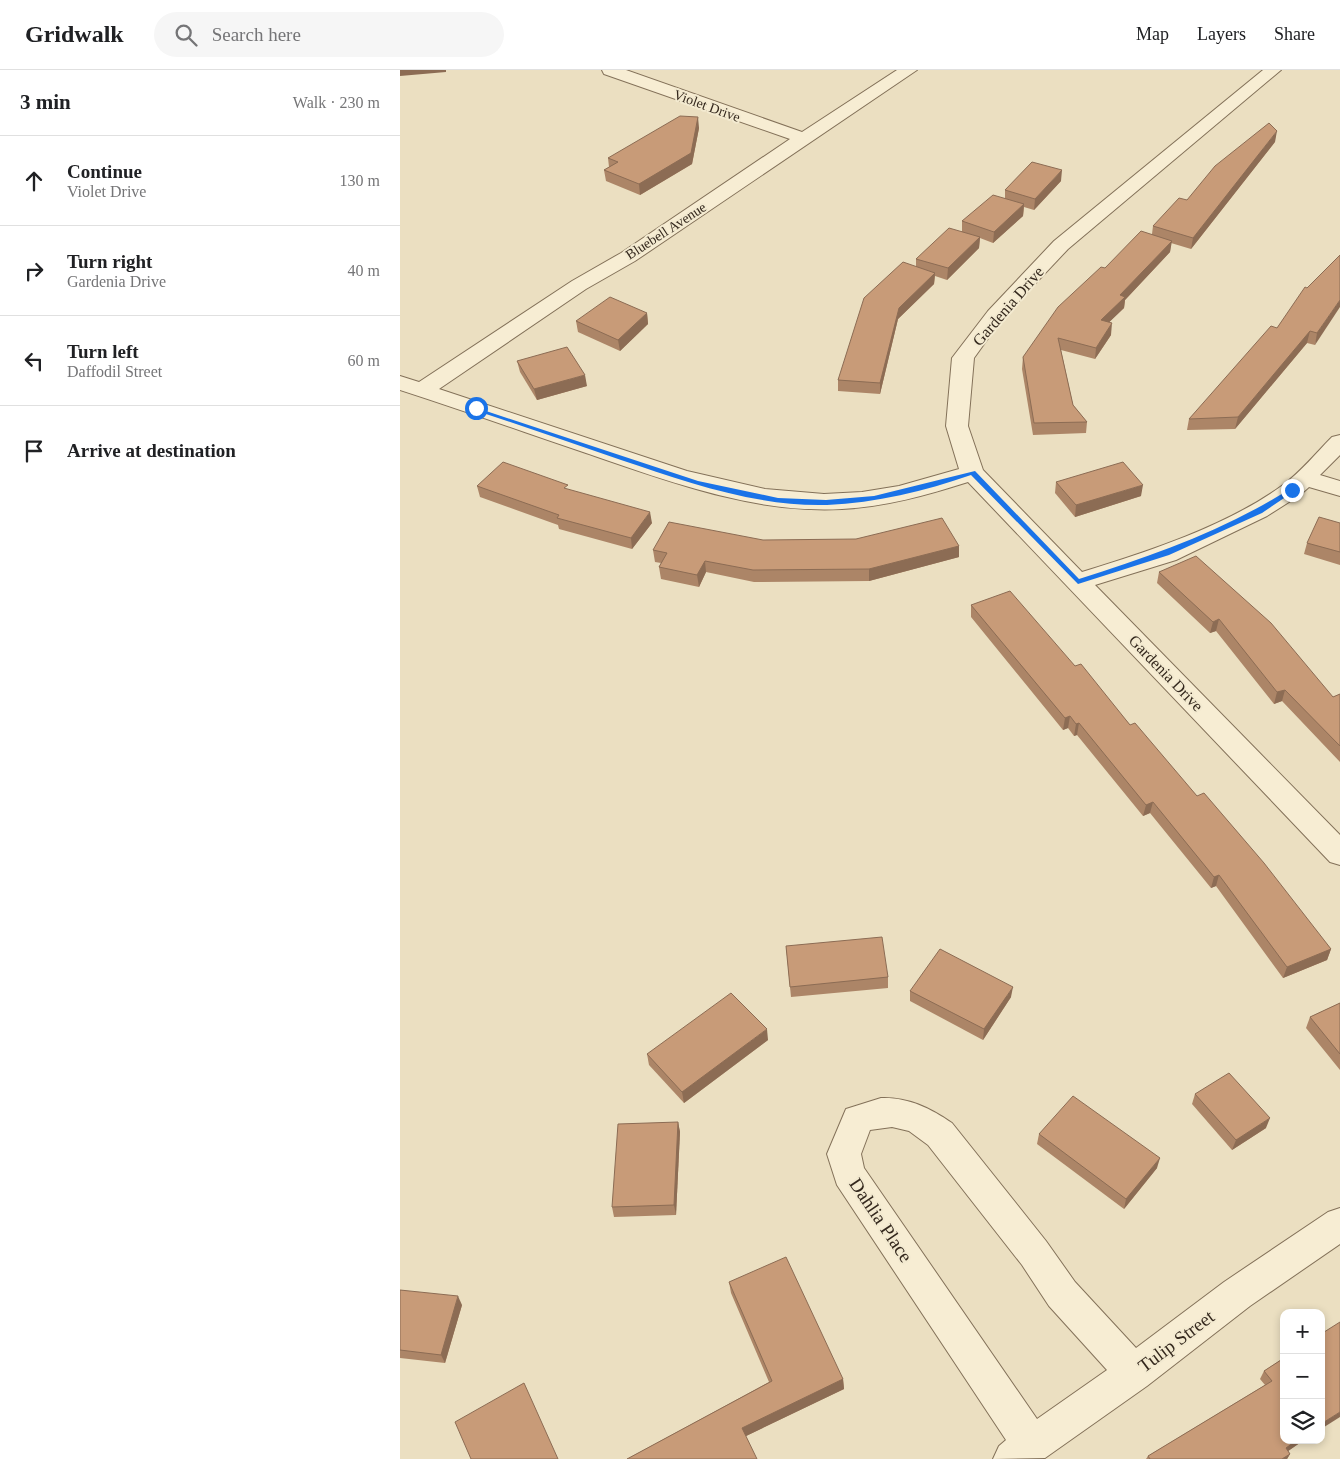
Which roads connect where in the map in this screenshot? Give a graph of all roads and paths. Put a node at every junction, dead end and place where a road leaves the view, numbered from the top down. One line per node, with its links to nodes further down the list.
1 (610, 70): 4 (street, Violet Drive)
2 (909, 70): 4 (street, Bluebell Avenue)
3 (1273, 70): 8 (street, Gardenia Drive)
4 (805, 138): 6 (street, Bluebell Avenue)
5 (400, 383): 6 (street)
6 (422, 390): 8 (street)
7 (1340, 442): 9 (street)
8 (972, 472): 11 (street, Gardenia Drive)
9 (1305, 478): 10 (street); 11 (street)
10 (1340, 489)
11 (1078, 582): 12 (street, Gardenia Drive)
12 (1340, 854)
13 (1340, 1224): 14 (street, Tulip Street)
14 (1134, 1373): 15 (street, Tulip Street); 15 (street, Dahlia Place)
15 (1022, 1452)

